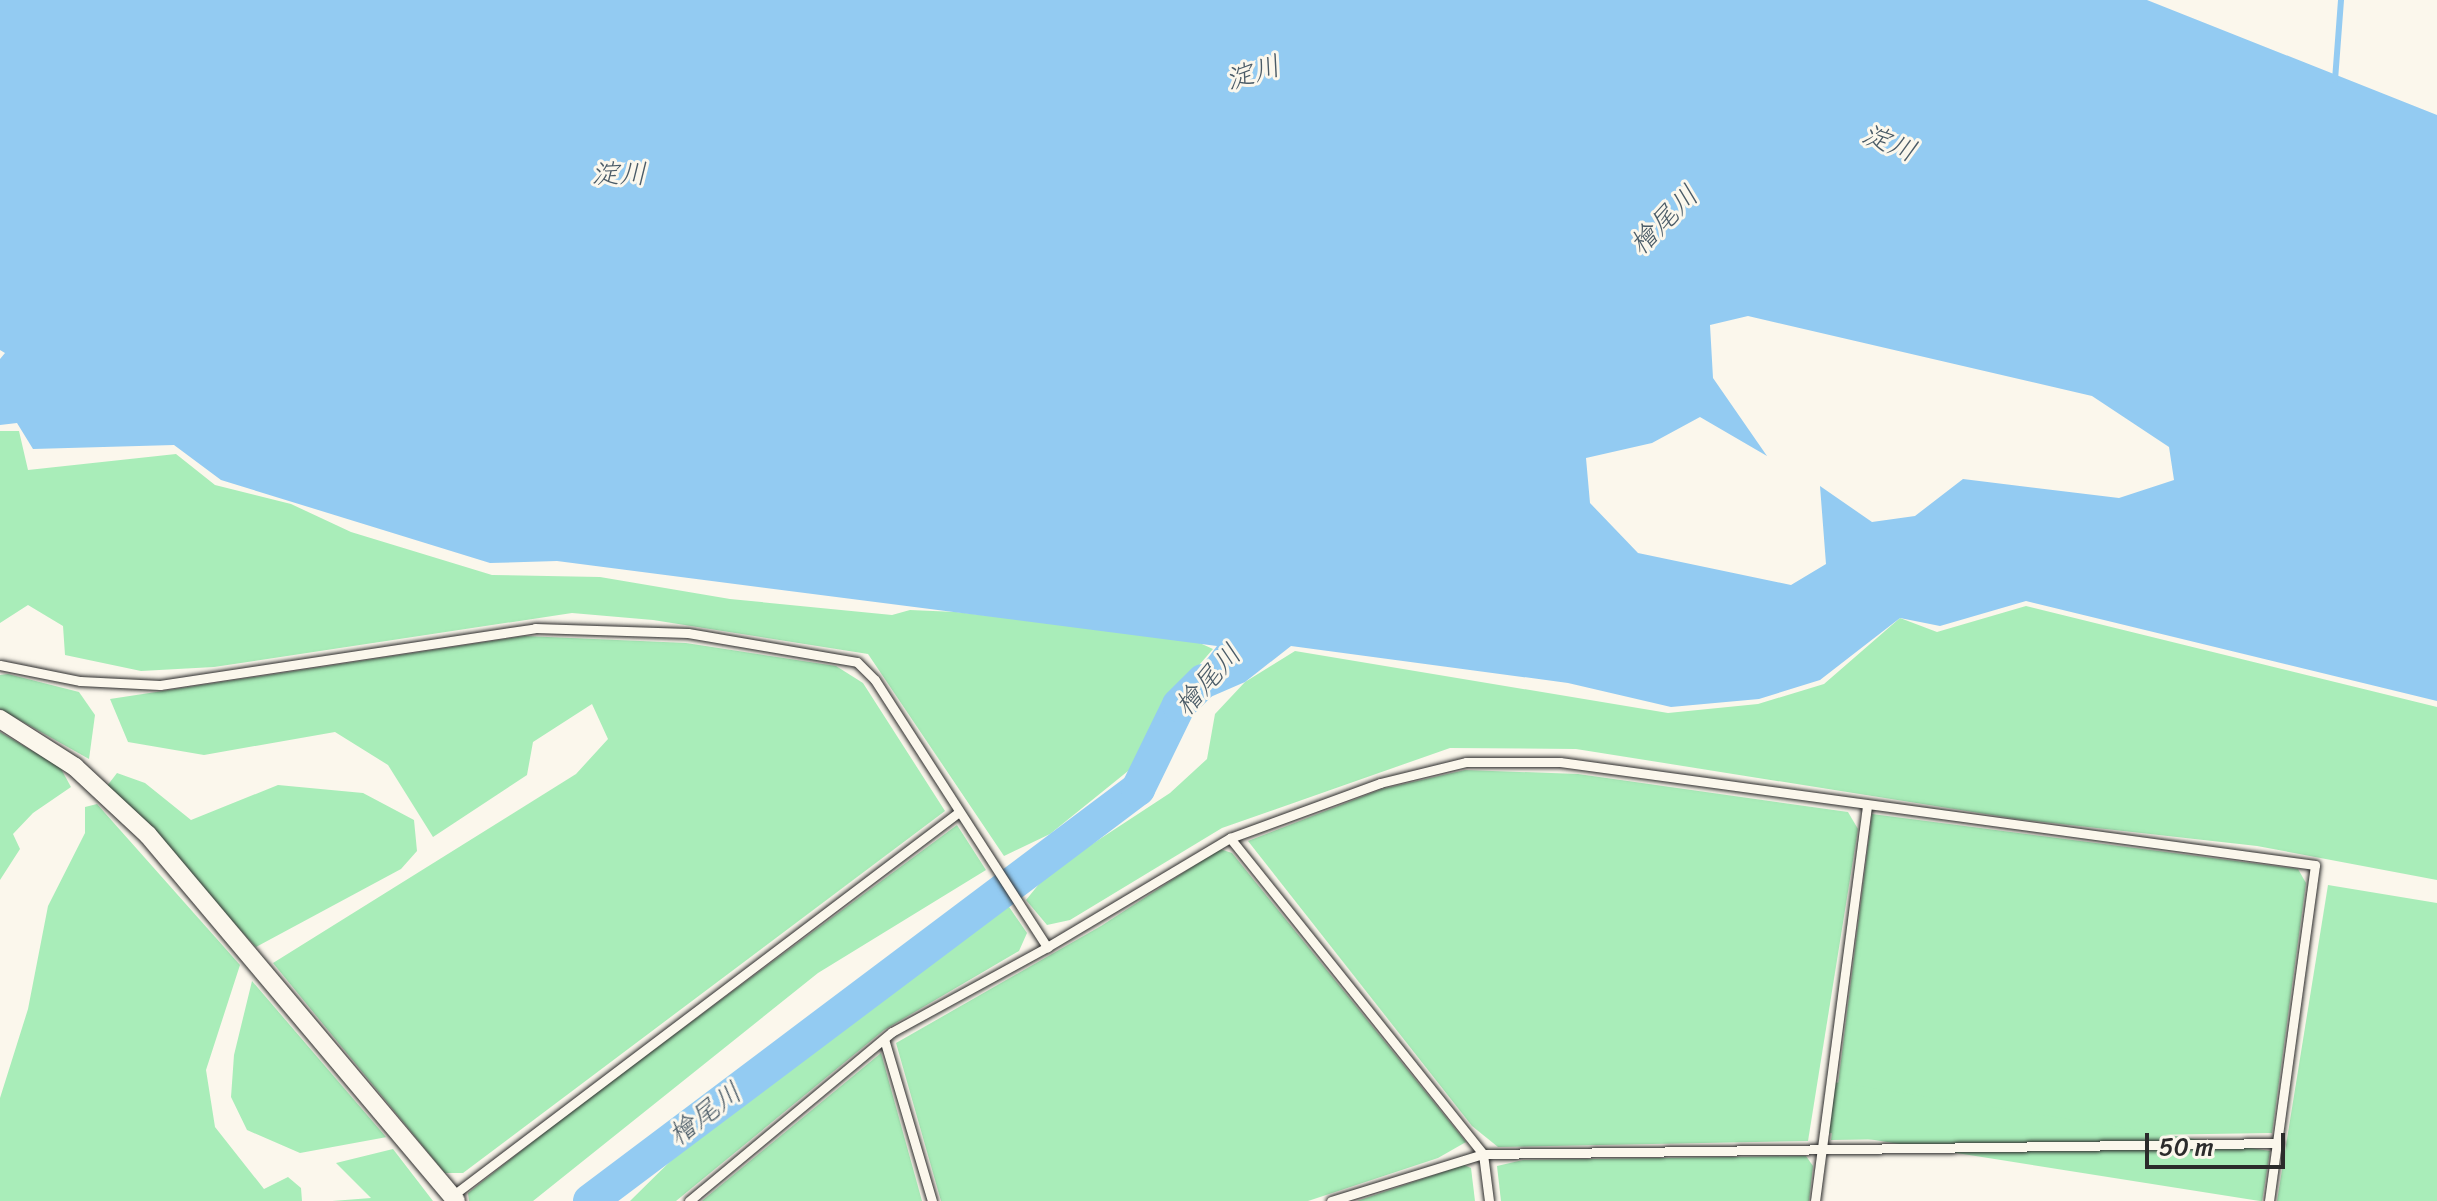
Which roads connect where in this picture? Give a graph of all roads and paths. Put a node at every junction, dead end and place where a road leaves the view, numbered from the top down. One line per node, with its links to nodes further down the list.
1 (0, 665): 4 (lane)
2 (0, 719): 11 (street)
3 (1867, 806): 5 (lane); 8 (lane); 9 (lane)
4 (959, 812): 6 (lane); 11 (lane)
5 (1230, 838): 6 (lane); 10 (lane)
6 (1047, 947): 7 (lane)
7 (884, 1039): 12 (lane); 13 (lane)
8 (2279, 1143): 9 (lane); 17 (lane)
9 (1820, 1149): 10 (lane); 16 (lane)
10 (1483, 1154): 14 (lane); 15 (lane)
11 (454, 1198)
12 (689, 1201)
13 (932, 1201)
14 (1331, 1201)
15 (1489, 1201)
16 (1815, 1201)
17 (2269, 1201)

